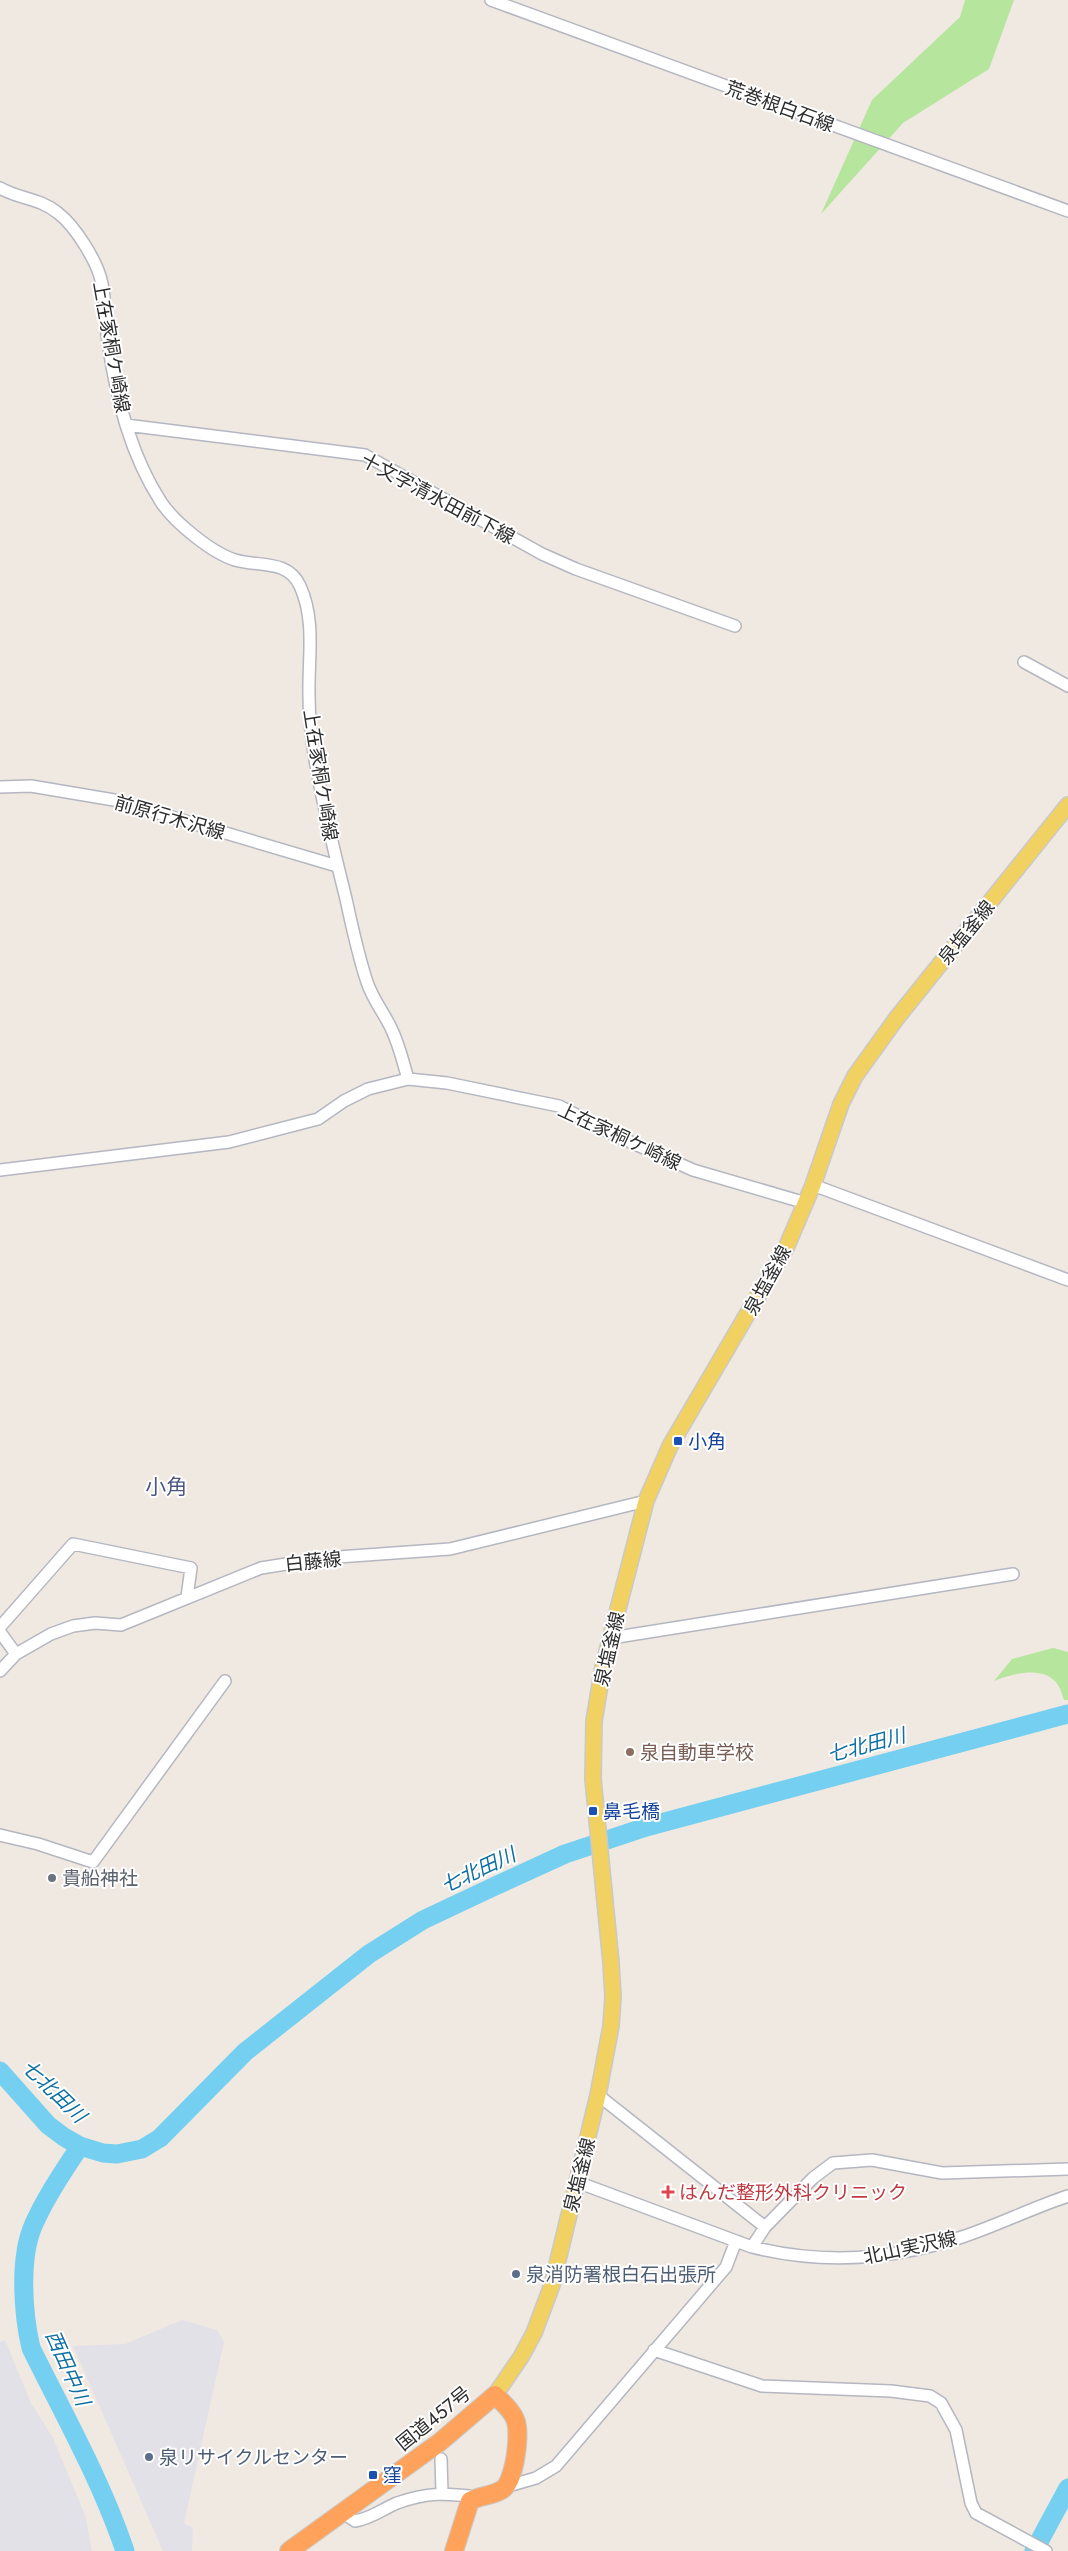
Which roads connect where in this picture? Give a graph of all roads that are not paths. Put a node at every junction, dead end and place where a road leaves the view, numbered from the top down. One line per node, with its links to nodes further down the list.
1 (491, 0): 3 (street, 荒巻根白石線)
2 (0, 188): 4 (street, 上在家桐ケ崎線)
3 (1068, 212)
4 (126, 425): 5 (street, 十文字清水田前下線); 10 (street, 上在家桐ケ崎線)
5 (735, 626)
6 (1024, 662): 7 (street)
7 (1068, 686)
8 (0, 787): 10 (street, 前原行木沢線)
9 (1068, 805): 13 (main road, 泉塩釜線)
10 (337, 866): 11 (street, 上在家桐ケ崎線)
11 (408, 1079): 12 (street); 14 (street, 上在家桐ケ崎線)
12 (0, 1170)
13 (813, 1185): 14 (main road, 泉塩釜線); 15 (street)
14 (806, 1203): 16 (main road, 泉塩釜線)
15 (1068, 1280)
16 (646, 1500): 18 (street, 白藤線); 21 (main road, 泉塩釜線)
17 (1013, 1574): 21 (street)
18 (187, 1597): 19 (street); 22 (street, 白藤線)
19 (0, 1627)
20 (0, 1632): 22 (street)
21 (610, 1638): 26 (main road, 泉塩釜線)
22 (16, 1654): 23 (street, 白藤線)
23 (0, 1671)
24 (225, 1681): 25 (street)
25 (0, 1835)
26 (598, 2096): 28 (main road, 泉塩釜線); 30 (street)
27 (1068, 2169): 30 (street)
28 (577, 2182): 31 (street, 北山実沢線); 34 (main road, 泉塩釜線)
29 (1068, 2196): 32 (street, 北山実沢線)
30 (765, 2227): 32 (street)
31 (736, 2241): 32 (street, 北山実沢線); 33 (street)
32 (752, 2247)
33 (654, 2350): 36 (street); 42 (street)
34 (495, 2395): 36 (highway, 国道457号); 39 (highway, 国道457号)
35 (441, 2459): 37 (street)
36 (505, 2487): 38 (highway)
37 (442, 2492): 38 (street); 39 (street)
38 (477, 2497): 41 (highway)
39 (343, 2513): 40 (highway, 国道457号)
40 (289, 2551)
41 (454, 2551)
42 (1046, 2551)

